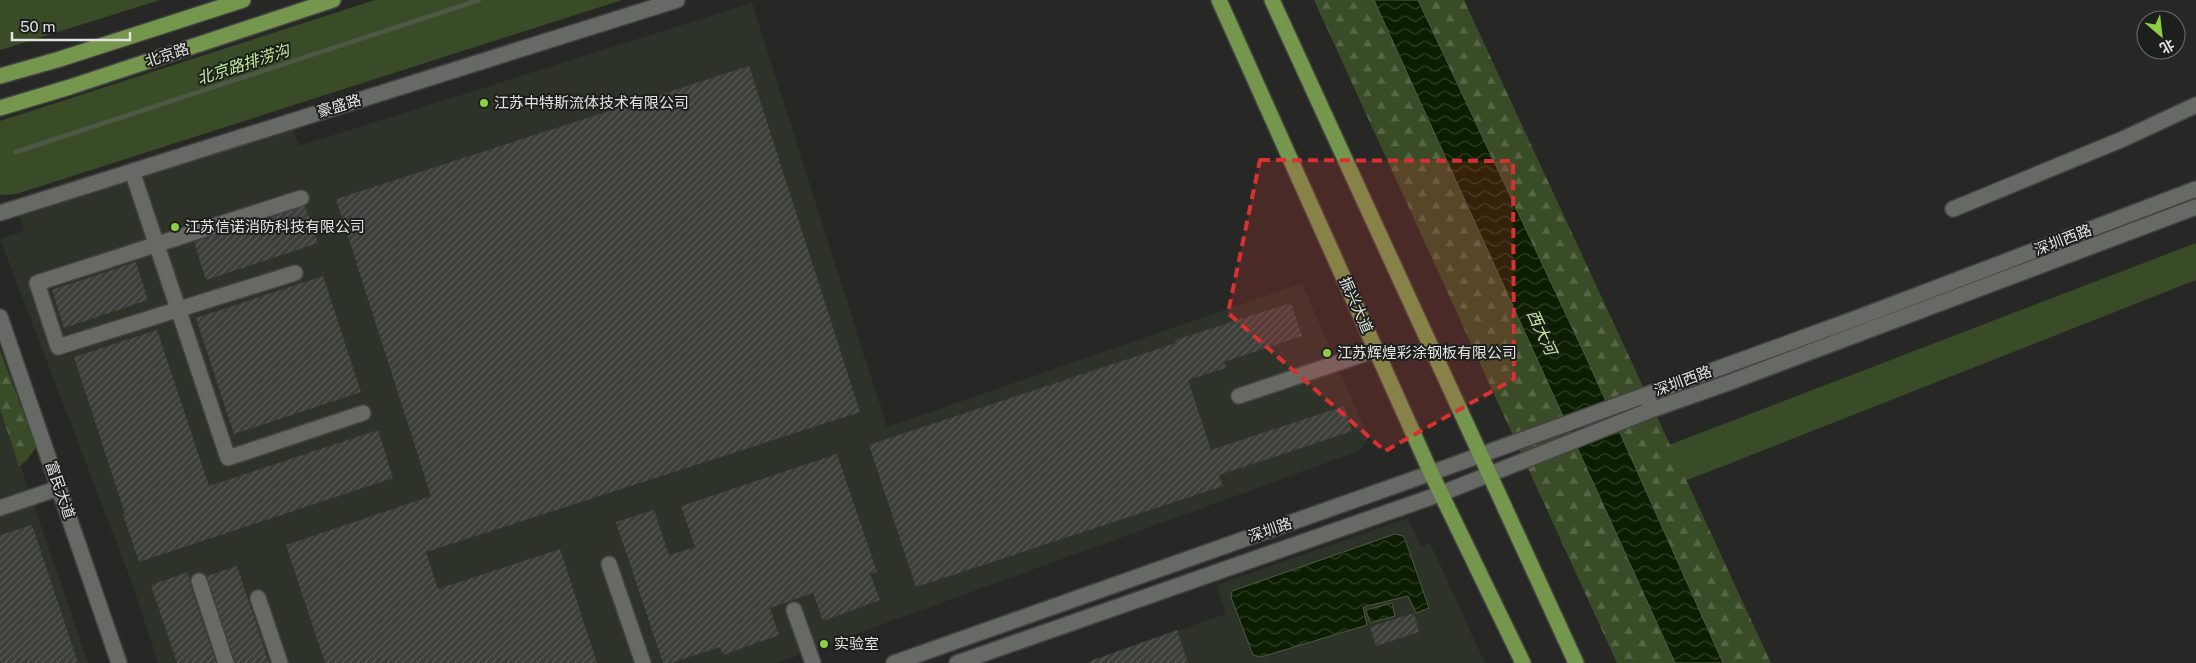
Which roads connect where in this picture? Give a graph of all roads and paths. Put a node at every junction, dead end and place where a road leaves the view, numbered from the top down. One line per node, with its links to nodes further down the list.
1 (243, 0): 6 (main road, 北京路)
2 (333, 0): 9 (main road, 北京路)
3 (677, 0): 10 (street, 豪盛路)
4 (1219, 0): 20 (main road, 振兴大道)
5 (1272, 0): 25 (main road)
6 (222, 3): 7 (main road, 北京路)
7 (0, 76)
8 (2196, 105): 14 (street)
9 (0, 108)
10 (132, 171): 15 (street, 豪盛路); 16 (street)
11 (2196, 189): 22 (street, 深圳西路)
12 (301, 198): 16 (street)
13 (2196, 207): 23 (street, 深圳西路)
14 (1953, 209)
15 (0, 213)
16 (157, 244): 18 (street); 18 (street)
17 (295, 273): 18 (street)
18 (178, 309): 24 (street)
19 (0, 317): 28 (street, 富民大道)
20 (1376, 350): 21 (street); 26 (main road, 振兴大道)
21 (1239, 396)
22 (1641, 396): 23 (street, 深圳西路); 25 (street, 深圳路)
23 (1647, 411): 27 (street, 深圳路)
24 (364, 413)
25 (1482, 454): 26 (street, 深圳路); 27 (main road)
26 (1431, 474): 29 (main road, 振兴大道); 35 (street, 深圳路)
27 (1490, 474): 29 (street, 深圳路); 44 (main road)
28 (59, 488): 30 (street); 36 (street, 富民大道)
29 (1440, 494): 42 (street, 深圳路); 43 (main road, 振兴大道)
30 (0, 508)
31 (609, 564): 39 (street)
32 (199, 581): 37 (street)
33 (258, 598): 38 (street)
34 (794, 610): 40 (street)
35 (918, 659): 41 (street, 深圳路)
36 (119, 663)
37 (226, 663)
38 (280, 663)
39 (643, 663)
40 (813, 663)
41 (894, 663)
42 (957, 663)
43 (1523, 663)
44 (1576, 663)

